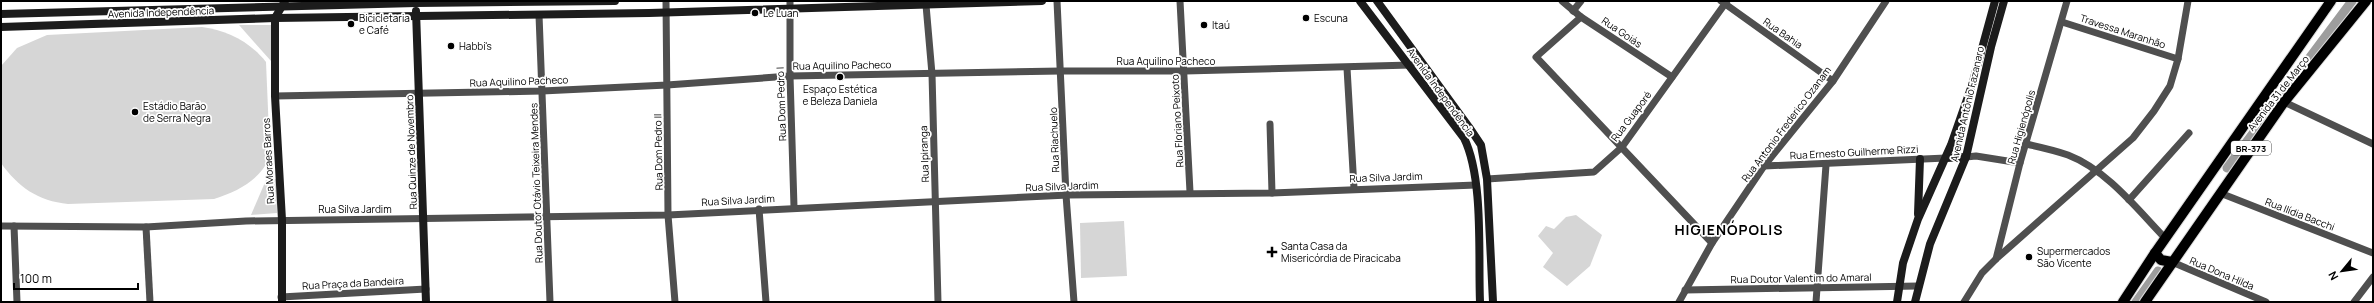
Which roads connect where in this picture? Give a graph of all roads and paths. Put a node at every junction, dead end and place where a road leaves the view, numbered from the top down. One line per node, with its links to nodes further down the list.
1 (334, 1): 24 (main road)
2 (615, 1): 19 (main road, Avenida Independência)
3 (666, 1): 26 (street, Rua Dom Pedro II)
4 (1042, 1): 23 (main road, Avenida Independência)
5 (1057, 1): 39 (street, Rua Riachuelo)
6 (1180, 1): 40 (street, Rua Floriano Peixoto)
7 (1360, 1): 37 (main road, Avenida Independência)
8 (1377, 1): 62 (main road, Avenida Independência)
9 (1562, 1): 25 (street, Rua Goiás)
10 (1581, 1): 25 (street)
11 (1886, 1): 44 (street, Rua Antonio Frederico Ozanam)
12 (1994, 1): 56 (main road, Avenida Antônio Fazanaro)
13 (2004, 1): 55 (main road, Avenida Antônio Fazanaro)
14 (2067, 1): 34 (street, Rua Higienópolis)
15 (2188, 1): 36 (street)
16 (2331, 1): 81 (main road, Avenida 31 de Março / BR-373)
17 (2366, 1): 49 (main road, Avenida 31 de Março / BR-373)
18 (416, 2): 19 (main road, Avenida Independência); 24 (main road, Avenida Independência); 30 (main road, Rua Quinze de Novembro)
19 (537, 2)
20 (1725, 2): 43 (street, Rua Guaporé); 44 (street, Rua Bahia)
21 (282, 4): 24 (main road, Avenida Independência); 28 (main road, Avenida Independência); 33 (main road)
22 (790, 4): 23 (main road, Avenida Independência); 26 (main road, Avenida Independência); 42 (street, Rua Dom Pedro I)
23 (926, 5): 41 (street, Rua Ipiranga)
24 (343, 6)
25 (1573, 11): 31 (street, Rua Goiás)
26 (664, 13): 29 (main road, Avenida Independência); 45 (street, Rua Dom Pedro II)
27 (1, 14): 28 (main road, Avenida Independência)
28 (13, 14): 32 (main road)
29 (539, 15): 30 (main road, Avenida Independência); 46 (street, Rua Doutor Otávio Teixeira Mendes)
30 (417, 16): 33 (main road, Avenida Independência); 47 (main road, Rua Quinze de Novembro)
31 (1581, 17): 43 (street, Rua Goiás); 54 (street)
32 (1, 18)
33 (275, 18): 35 (main road, Avenida Independência); 48 (main road, Rua Moraes Barros)
34 (2062, 22): 36 (street, Travessa Maranhão); 52 (street, Rua Higienópolis)
35 (1, 27)
36 (2178, 59): 61 (street)
37 (1411, 65): 38 (street, Rua Aquilino Pacheco); 63 (main road, Avenida Independência)
38 (1347, 68): 40 (street, Rua Aquilino Pacheco); 64 (street)
39 (1061, 71): 40 (street, Rua Aquilino Pacheco); 41 (street, Rua Aquilino Pacheco); 68 (street, Rua Riachuelo)
40 (1185, 71): 65 (street, Rua Floriano Peixoto)
41 (932, 74): 42 (street, Rua Aquilino Pacheco); 70 (street, Rua Ipiranga)
42 (790, 76): 45 (street, Rua Aquilino Pacheco); 71 (street, Rua Dom Pedro I)
43 (1672, 77): 54 (street, Rua Guaporé)
44 (1833, 81): 60 (street, Rua Antonio Frederico Ozanam)
45 (667, 86): 46 (street, Rua Aquilino Pacheco); 73 (street, Rua Dom Pedro II)
46 (542, 91): 47 (street, Rua Aquilino Pacheco); 74 (street, Rua Doutor Otávio Teixeira Mendes)
47 (419, 94): 48 (street, Rua Aquilino Pacheco); 75 (main road, Rua Quinze de Novembro)
48 (275, 96): 77 (main road, Rua Moraes Barros)
49 (2284, 102): 53 (street); 67 (main road, Avenida 31 de Março / BR-373)
50 (1270, 124): 66 (street)
51 (2189, 133): 69 (street)
52 (2026, 144): 58 (street, Rua Higienópolis); 61 (street)
53 (2373, 144)
54 (1622, 147): 62 (street, Rua Guaporé); 82 (street)
55 (1966, 157): 56 (main road); 58 (street); 89 (main road, Avenida Antônio Fazanaro)
56 (1946, 158): 57 (street, Rua Ernesto Guilherme Rizzi); 76 (main road, Avenida Antônio Fazanaro)
57 (1920, 159): 59 (street, Rua Ernesto Guilherme Rizzi); 76 (main road)
58 (2020, 163): 85 (street, Rua Higienópolis)
59 (1826, 165): 60 (street, Rua Ernesto Guilherme Rizzi); 90 (street)
60 (1764, 166): 82 (street, Rua Antonio Frederico Ozanam)
61 (2094, 170): 69 (street); 85 (street)
62 (1487, 179): 103 (main road, Avenida Independência)
63 (1476, 185): 64 (street, Rua Silva Jardim); 102 (main road, Avenida Independência)
64 (1354, 188): 66 (street, Rua Silva Jardim)
65 (1190, 192): 66 (street, Rua Silva Jardim); 68 (street, Rua Silva Jardim)
66 (1272, 193)
67 (2220, 193): 84 (street, Rua Ilídia Bacchi); 86 (main road, Avenida 31 de Março / BR-373)
68 (1066, 195): 70 (street, Rua Silva Jardim); 101 (street, Rua Riachuelo)
69 (2128, 200): 81 (street)
70 (936, 201): 71 (street, Rua Silva Jardim); 100 (street, Rua Ipiranga)
71 (794, 207): 72 (street, Rua Silva Jardim)
72 (759, 209): 73 (street, Rua Silva Jardim); 99 (street)
73 (668, 215): 74 (street, Rua Silva Jardim); 98 (street, Rua Dom Pedro II)
74 (547, 218): 75 (street, Rua Silva Jardim); 97 (street, Rua Doutor Otávio Teixeira Mendes)
75 (423, 219): 77 (street, Rua Silva Jardim); 91 (main road, Rua Quinze de Novembro)
76 (1918, 219): 88 (main road)
77 (282, 220): 80 (street, Rua Silva Jardim); 93 (main road, Rua Moraes Barros)
78 (1, 226): 79 (street, Rua Silva Jardim)
79 (14, 226): 80 (street, Rua Silva Jardim); 94 (street)
80 (146, 227): 95 (street)
81 (2165, 238): 83 (main road, Avenida 31 de Março / BR-373)
82 (1712, 243): 92 (street, Rua Antonio Frederico Ozanam)
83 (2155, 253): 86 (main road); 109 (main road, Avenida 31 de Março / BR-373)
84 (2373, 253)
85 (1996, 259): 108 (street)
86 (2172, 262): 110 (main road, Avenida 31 de Março / BR-373); 111 (street, Rua Dona Hilda)
87 (2373, 277): 112 (street)
88 (1899, 286): 89 (street, Rua Doutor Valentim do Amaral); 90 (street, Rua Doutor Valentim do Amaral); 106 (main road)
89 (1918, 286): 107 (main road, Avenida Antônio Fazanaro)
90 (1817, 287): 92 (street, Rua Doutor Valentim do Amaral); 105 (street)
91 (426, 289): 93 (street, Rua Praça da Bandeira); 96 (main road, Rua Quinze de Novembro)
92 (1685, 290): 104 (street, Rua Antonio Frederico Ozanam)
93 (281, 300)
94 (17, 302)
95 (150, 302)
96 (426, 302)
97 (550, 302)
98 (675, 302)
99 (766, 302)
100 (938, 302)
101 (1074, 302)
102 (1480, 302)
103 (1493, 302)
104 (1679, 302)
105 (1816, 302)
106 (1897, 302)
107 (1915, 302)
108 (1964, 302)
109 (2123, 302)
110 (2145, 302)
111 (2266, 302)
112 (2354, 302)

